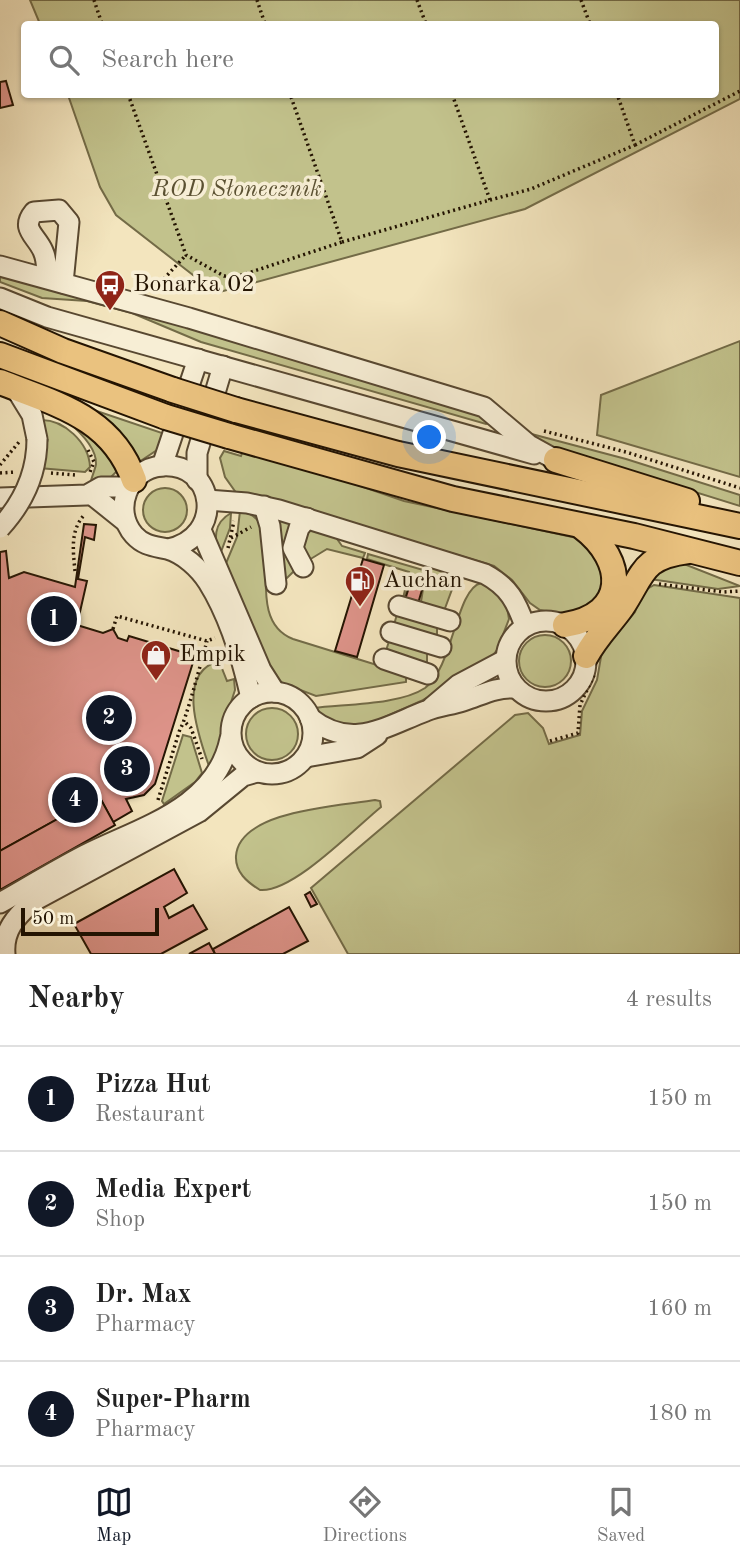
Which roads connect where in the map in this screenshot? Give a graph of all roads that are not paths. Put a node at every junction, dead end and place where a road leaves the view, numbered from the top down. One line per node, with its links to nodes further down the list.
1 (0, 266): 8 (street)
2 (0, 298): 5 (street)
3 (0, 323): 20 (main road, bridge)
4 (0, 355): 19 (main road, bridge)
5 (198, 359): 6 (street); 9 (street)
6 (223, 366): 8 (street); 10 (street)
7 (8, 386): 11 (main road); 21 (street, bridge)
8 (555, 460): 17 (main road)
9 (162, 466): 10 (street); 11 (street)
10 (197, 480): 13 (street)
11 (132, 483): 14 (street); 18 (street)
12 (0, 498): 14 (street)
13 (207, 500): 15 (street); 22 (street)
14 (90, 502): 18 (street)
15 (264, 506): 16 (street); 27 (street)
16 (307, 518): 26 (street); 31 (street)
17 (740, 520)
18 (126, 522): 23 (street)
19 (579, 524): 24 (main road); 30 (main road)
20 (740, 526)
21 (0, 528)
22 (201, 530): 23 (street); 39 (street)
23 (168, 550): 40 (street)
24 (692, 550): 25 (main road); 36 (main road)
25 (740, 563)
26 (303, 567)
27 (276, 584)
28 (399, 606): 29 (street)
29 (450, 621)
30 (565, 625): 31 (street); 36 (street)
31 (525, 626): 35 (street)
32 (391, 632): 33 (street)
33 (441, 647)
34 (384, 659): 37 (street)
35 (505, 660): 38 (street); 41 (street)
36 (591, 661): 38 (street)
37 (428, 674)
38 (515, 688): 41 (street)
39 (275, 692): 40 (street); 42 (street)
40 (251, 698): 44 (street)
41 (428, 710): 43 (street)
42 (310, 718): 43 (street); 45 (street)
43 (384, 730): 45 (street)
44 (230, 739): 46 (street); 47 (street)
45 (306, 757): 46 (street)
46 (257, 772): 48 (street)
47 (185, 806): 48 (street); 49 (street)
48 (174, 825): 50 (street)
49 (0, 903)
50 (5, 954)

